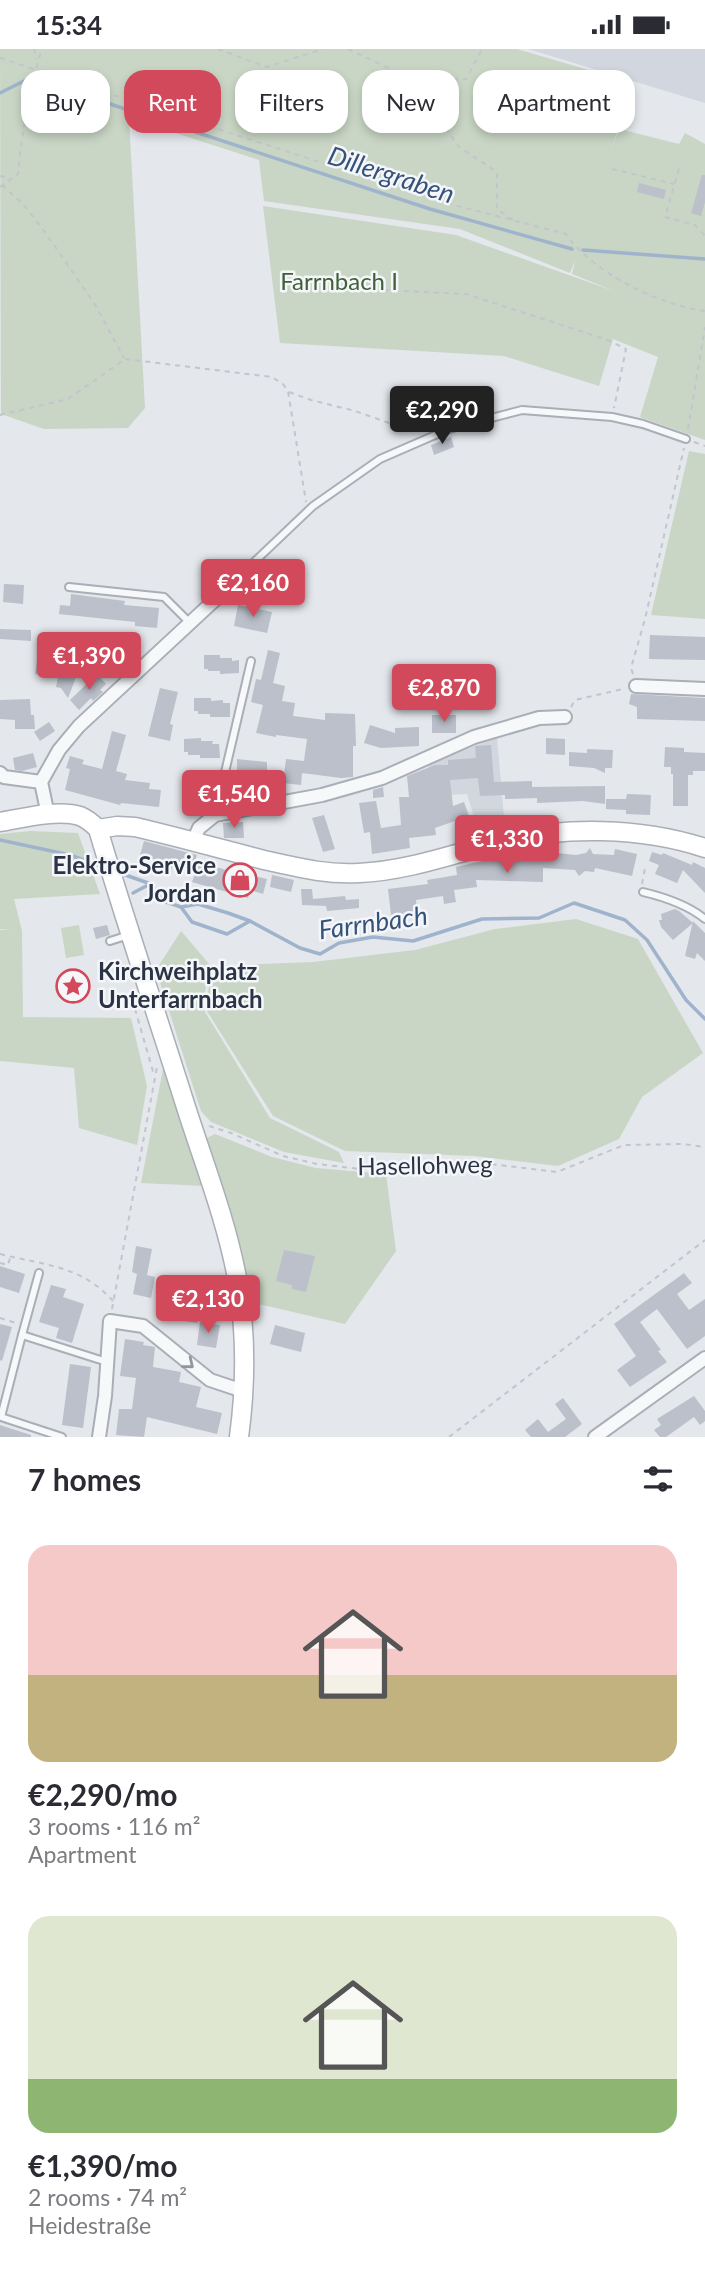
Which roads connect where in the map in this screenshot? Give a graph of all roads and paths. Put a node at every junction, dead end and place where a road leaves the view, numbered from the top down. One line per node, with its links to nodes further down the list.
1 (34, 49): 8 (path)
2 (41, 49): 8 (path)
3 (218, 49): 4 (path)
4 (323, 49)
5 (348, 49): 10 (path)
6 (482, 49): 11 (path)
7 (0, 58): 9 (path)
8 (38, 61): 9 (path)
9 (35, 70)
10 (393, 70)
11 (459, 79)
12 (110, 94): 21 (path)
13 (22, 133): 18 (path)
14 (449, 133): 21 (path)
15 (612, 169): 19 (path)
16 (679, 169): 19 (path)
17 (0, 176): 18 (path)
18 (11, 179): 20 (path)
19 (675, 184): 22 (path)
20 (1, 186): 27 (path)
21 (517, 223): 24 (path)
22 (705, 236)
23 (294, 286): 32 (path)
24 (705, 311)
25 (705, 327): 26 (path)
26 (705, 332): 28 (path)
27 (125, 359): 30 (path); 31 (path)
28 (699, 365): 29 (path); 34 (path)
29 (705, 368)
30 (288, 391): 33 (path); 36 (path)
31 (0, 415)
32 (612, 417): 33 (lane); 34 (lane)
33 (449, 429): 36 (lane)
34 (686, 439): 35 (path); 41 (path)
35 (705, 446)
36 (313, 506): 37 (lane)
37 (232, 584): 39 (street)
38 (69, 587): 39 (lane)
39 (189, 622): 45 (street)
40 (251, 661): 47 (lane)
41 (636, 686): 42 (street); 43 (path)
42 (705, 689)
43 (565, 717): 47 (street)
44 (0, 773): 45 (street)
45 (41, 782): 46 (street)
46 (48, 815): 48 (street); 49 (street)
47 (215, 815): 50 (street)
48 (0, 822)
49 (98, 829): 50 (street); 55 (street)
50 (193, 841): 51 (street)
51 (704, 847)
52 (645, 868): 53 (path)
53 (643, 893): 54 (lane)
54 (705, 919)
55 (131, 934): 56 (lane); 60 (street)
56 (110, 941)
57 (135, 1009): 59 (path)
58 (157, 1066): 59 (path)
59 (155, 1077): 67 (path)
60 (190, 1120): 61 (path, Hasellohweg); 74 (street)
61 (705, 1147)
62 (705, 1240): 78 (path)
63 (0, 1254): 64 (path)
64 (11, 1257): 65 (path); 67 (path)
65 (0, 1263)
66 (39, 1273): 70 (lane)
67 (113, 1301): 69 (path)
68 (0, 1318): 70 (path)
69 (110, 1321): 73 (street); 74 (street, one-way to 74)
70 (24, 1325): 71 (lane)
71 (22, 1335): 73 (lane); 75 (lane)
72 (705, 1358): 79 (street)
73 (107, 1362): 76 (street)
74 (243, 1391): 77 (street)
75 (62, 1437)
76 (99, 1437)
77 (239, 1437)
78 (449, 1437)
79 (595, 1437)

